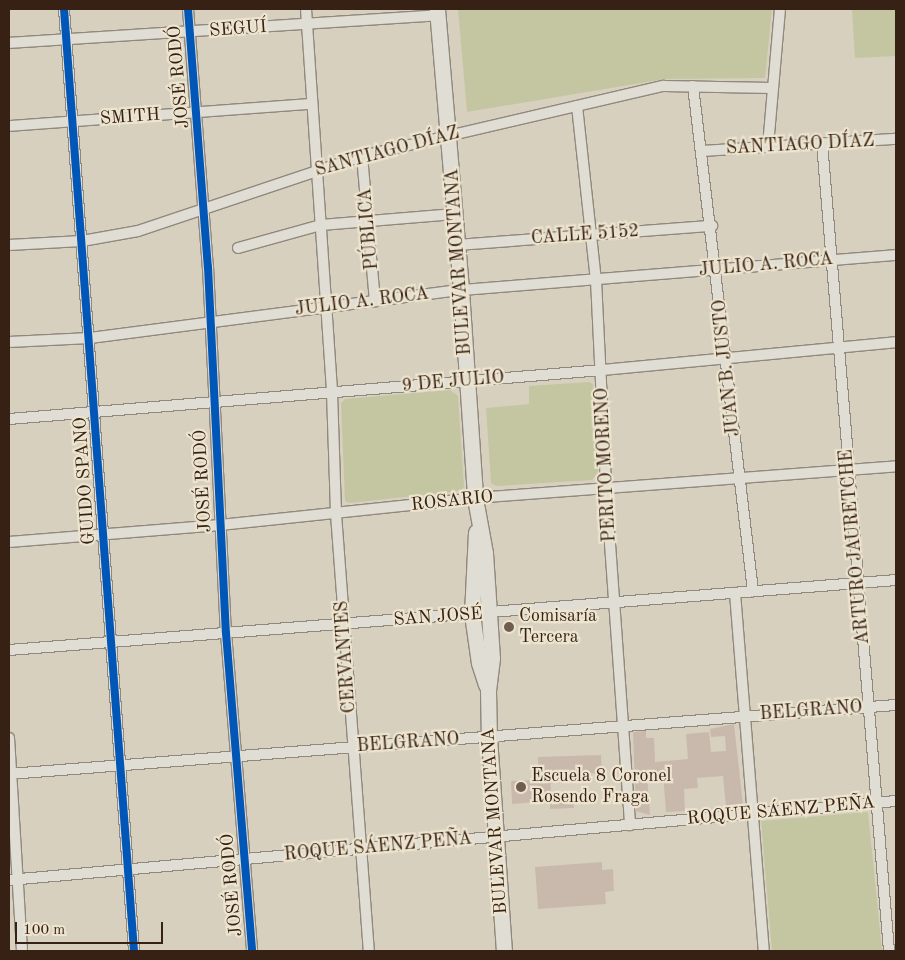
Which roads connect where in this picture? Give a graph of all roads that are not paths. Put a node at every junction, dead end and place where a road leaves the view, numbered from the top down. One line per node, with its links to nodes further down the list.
1 (64, 9): 8 (street, GUIDO SPANO)
2 (188, 9): 7 (street, JOSÉ RODÓ)
3 (306, 9): 6 (street, CERVANTES)
4 (780, 9): 11 (street)
5 (437, 12): 6 (street, SEGUÍ); 17 (main road, BULEVAR MONTANA)
6 (308, 24): 7 (street, SEGUÍ); 12 (street, CERVANTES)
7 (192, 32): 8 (street, SEGUÍ); 14 (street, JOSÉ RODÓ)
8 (66, 40): 9 (street, SEGUÍ); 15 (street, GUIDO SPANO)
9 (9, 43)
10 (693, 86): 11 (street, SANTIAGO DÍAZ); 13 (street, SANTIAGO DÍAZ); 21 (street, JUAN B. JUSTO)
11 (772, 88): 20 (street)
12 (312, 104): 14 (street, SMITH); 23 (street, CERVANTES)
13 (577, 106): 17 (street, SANTIAGO DÍAZ); 29 (street, PERITO MORENO)
14 (197, 112): 15 (street, SMITH); 24 (street, JOSÉ RODÓ)
15 (74, 121): 16 (street, SMITH); 30 (street, GUIDO SPANO)
16 (9, 126)
17 (449, 134): 22 (street, SANTIAGO DÍAZ); 25 (main road, BULEVAR MONTANA)
18 (896, 139): 19 (street, SANTIAGO DÍAZ)
19 (822, 143): 20 (street, SANTIAGO DÍAZ); 35 (street, ARTURO JAURETCHE)
20 (768, 146): 21 (street, SANTIAGO DÍAZ)
21 (703, 151): 28 (street, JUAN B. JUSTO)
22 (362, 156): 23 (street, SANTIAGO DÍAZ); 26 (street, PÚBLICA)
23 (317, 171): 24 (street, SANTIAGO DÍAZ); 27 (street, CERVANTES)
24 (203, 210): 30 (street, SANTIAGO DÍAZ); 41 (street, JOSÉ RODÓ)
25 (455, 214): 26 (street); 32 (main road, BULEVAR MONTANA)
26 (369, 219): 27 (street); 39 (street, PÚBLICA)
27 (322, 225): 33 (street); 40 (street, CERVANTES)
28 (712, 226): 29 (street, CALLE 5152); 36 (street, JUAN B. JUSTO)
29 (590, 235): 32 (street, CALLE 5152); 37 (street, PERITO MORENO)
30 (82, 241): 31 (street, SANTIAGO DÍAZ); 42 (street, GUIDO SPANO)
31 (9, 245)
32 (458, 245): 38 (main road, BULEVAR MONTANA)
33 (238, 248)
34 (896, 255): 35 (street, JULIO A. ROCA)
35 (831, 258): 36 (street, JULIO A. ROCA); 45 (street, ARTURO JAURETCHE)
36 (716, 269): 37 (street, JULIO A. ROCA); 46 (street, JUAN B. JUSTO)
37 (596, 280): 38 (street, JULIO A. ROCA); 47 (street, PERITO MORENO)
38 (461, 290): 39 (street, JULIO A. ROCA); 48 (main road, BULEVAR MONTANA)
39 (375, 301): 40 (street, JULIO A. ROCA)
40 (327, 306): 41 (street, JULIO A. ROCA); 49 (street, CERVANTES)
41 (210, 324): 42 (street, JULIO A. ROCA); 50 (street, JOSÉ RODÓ)
42 (90, 338): 43 (street, JULIO A. ROCA); 51 (street, GUIDO SPANO)
43 (9, 342)
44 (896, 342): 45 (street, 9 DE JULIO)
45 (838, 346): 46 (street, 9 DE JULIO); 54 (street, ARTURO JAURETCHE)
46 (725, 357): 47 (street, 9 DE JULIO); 55 (street, JUAN B. JUSTO)
47 (602, 370): 48 (street, 9 DE JULIO); 56 (street, PERITO MORENO)
48 (468, 381): 49 (street, 9 DE JULIO); 57 (main road, BULEVAR MONTANA)
49 (332, 392): 50 (street, 9 DE JULIO); 58 (street, CERVANTES)
50 (214, 402): 51 (street, 9 DE JULIO); 60 (street, JOSÉ RODÓ)
51 (95, 412): 52 (street, 9 DE JULIO); 61 (street, GUIDO SPANO)
52 (9, 419)
53 (896, 466): 54 (street, ROSARIO)
54 (849, 470): 55 (street, ROSARIO); 64 (street, ARTURO JAURETCHE)
55 (740, 478): 56 (street, ROSARIO); 65 (street, JUAN B. JUSTO)
56 (606, 488): 57 (street, ROSARIO); 67 (street, PERITO MORENO)
57 (475, 498): 58 (street, ROSARIO); 59 (main road, BULEVAR MONTANA)
58 (336, 514): 60 (street, ROSARIO); 70 (street, CERVANTES)
59 (478, 516): 68 (main road, BULEVAR MONTANA); 69 (main road, BULEVAR MONTANA)
60 (220, 525): 61 (street, ROSARIO); 71 (street, JOSÉ RODÓ)
61 (103, 536): 62 (street, ROSARIO); 72 (street, GUIDO SPANO)
62 (9, 542)
63 (896, 580): 64 (street, SAN JOSÉ)
64 (858, 583): 65 (street, SAN JOSÉ); 76 (street, ARTURO JAURETCHE)
65 (753, 591): 66 (street, SAN JOSÉ)
66 (736, 593): 67 (street, SAN JOSÉ); 77 (street)
67 (614, 602): 68 (street, SAN JOSÉ); 78 (street, PERITO MORENO)
68 (489, 613): 69 (street, SAN JOSÉ); 74 (main road, BULEVAR MONTANA)
69 (472, 614): 70 (street, SAN JOSÉ); 74 (main road, BULEVAR MONTANA)
70 (343, 624): 71 (street, SAN JOSÉ); 81 (street, CERVANTES)
71 (226, 633): 72 (street, SAN JOSÉ); 82 (street, JOSÉ RODÓ)
72 (112, 642): 73 (street, SAN JOSÉ); 83 (street, GUIDO SPANO)
73 (9, 650)
74 (488, 691): 79 (main road, BULEVAR MONTANA)
75 (896, 705): 76 (street, BELGRANO)
76 (869, 707): 77 (street, BELGRANO); 86 (street, ARTURO JAURETCHE)
77 (746, 716): 78 (street, BELGRANO); 87 (street)
78 (623, 726): 79 (street, BELGRANO); 88 (street, PERITO MORENO)
79 (489, 736): 81 (street, BELGRANO); 89 (main road, BULEVAR MONTANA)
80 (9, 738): 84 (street)
81 (353, 747): 82 (street, BELGRANO); 90 (street, CERVANTES)
82 (236, 756): 83 (street, BELGRANO); 91 (street, JOSÉ RODÓ)
83 (121, 765): 84 (street, BELGRANO); 92 (street, GUIDO SPANO)
84 (10, 774): 93 (street)
85 (896, 801): 86 (street, ROQUE SÁENZ PEÑA)
86 (876, 803): 87 (street, ROQUE SÁENZ PEÑA); 100 (street, ARTURO JAURETCHE)
87 (754, 814): 88 (street, ROQUE SÁENZ PEÑA); 99 (street)
88 (630, 825): 89 (street, ROQUE SÁENZ PEÑA)
89 (496, 837): 90 (street, ROQUE SÁENZ PEÑA); 98 (main road, BULEVAR MONTANA)
90 (361, 849): 91 (street, ROQUE SÁENZ PEÑA); 97 (street, CERVANTES)
91 (245, 859): 92 (street, ROQUE SÁENZ PEÑA); 96 (street, JOSÉ RODÓ)
92 (128, 870): 93 (street, ROQUE SÁENZ PEÑA); 95 (street, GUIDO SPANO)
93 (13, 880): 94 (street)
94 (22, 951)
95 (134, 951)
96 (252, 951)
97 (369, 951)
98 (504, 951)
99 (764, 951)
100 (889, 951)

